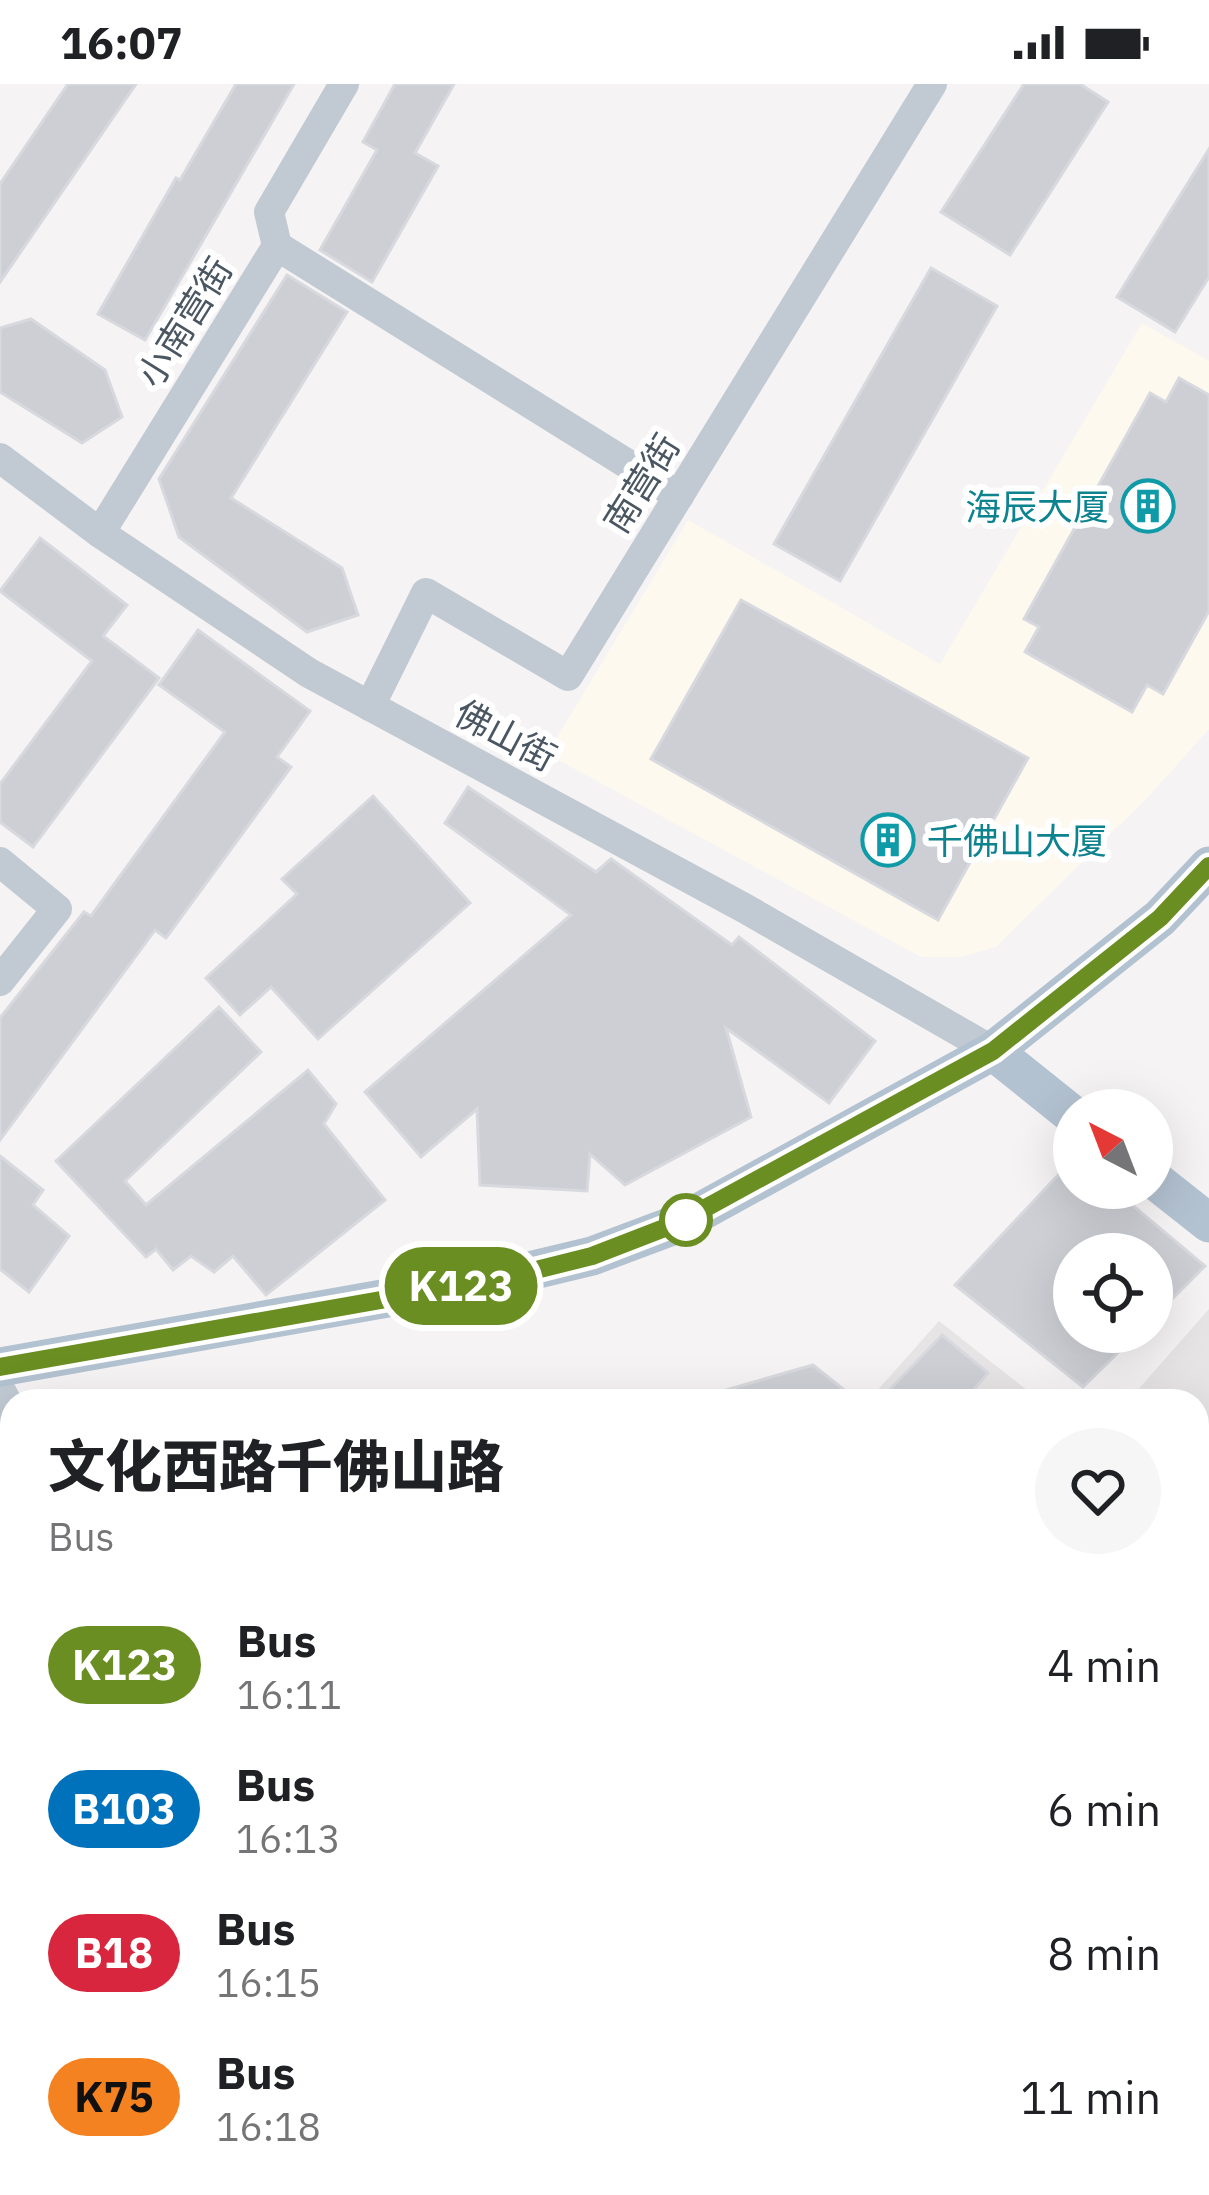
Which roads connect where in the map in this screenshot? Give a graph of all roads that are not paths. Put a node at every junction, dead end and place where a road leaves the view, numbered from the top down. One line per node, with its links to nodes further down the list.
1 (344, 84): 3 (street, 小南营街)
2 (932, 84): 5 (street, 南营街)
3 (277, 246): 5 (street); 6 (street, 小南营街)
4 (0, 458): 6 (street, 佛山街)
5 (679, 496): 7 (street, 南营街)
6 (100, 533): 7 (street, 佛山街)
7 (370, 706): 11 (street, 佛山街)
8 (0, 862): 10 (street)
9 (1209, 866): 11 (main road)
10 (0, 981)
11 (993, 1051): 12 (main road); 15 (main road)
12 (1053, 1099)
13 (1173, 1195): 14 (main road)
14 (1209, 1223)
15 (21, 1389)

